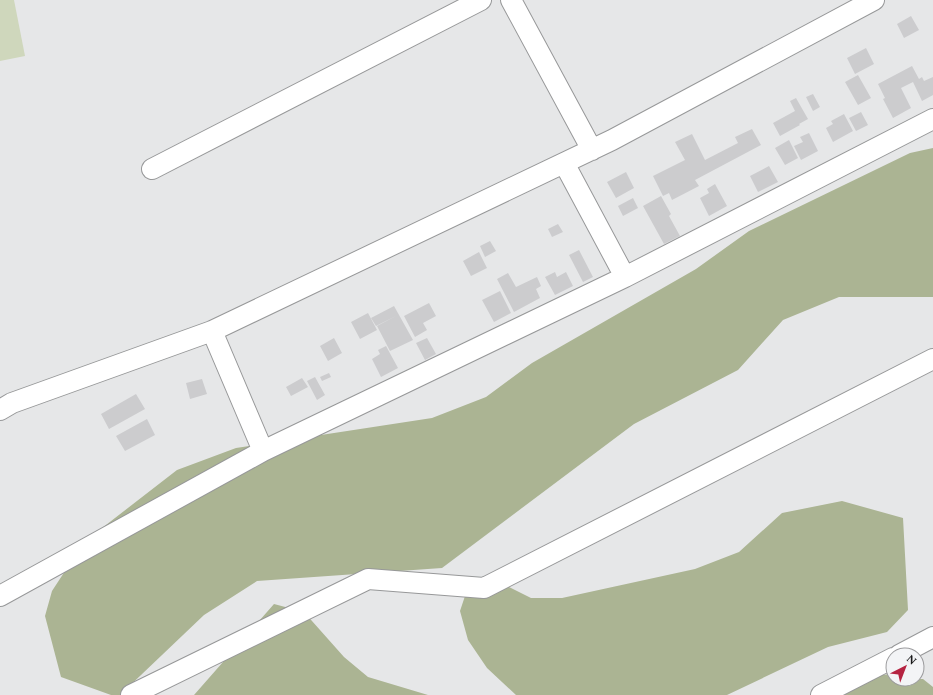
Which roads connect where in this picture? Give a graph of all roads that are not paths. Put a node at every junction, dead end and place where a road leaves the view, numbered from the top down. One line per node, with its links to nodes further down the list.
1 (481, 0): 7 (street)
2 (511, 0): 5 (street)
3 (865, 2): 5 (street)
4 (933, 119): 8 (street)
5 (592, 150): 6 (street)
6 (564, 163): 8 (street); 9 (street)
7 (152, 169)
8 (625, 277): 12 (street)
9 (212, 331): 11 (street); 12 (street)
10 (933, 359): 17 (street)
11 (0, 410)
12 (263, 451): 13 (street)
13 (0, 596)
14 (933, 637): 15 (street)
15 (914, 647)
16 (885, 662): 18 (street)
17 (131, 695)
18 (821, 695)

